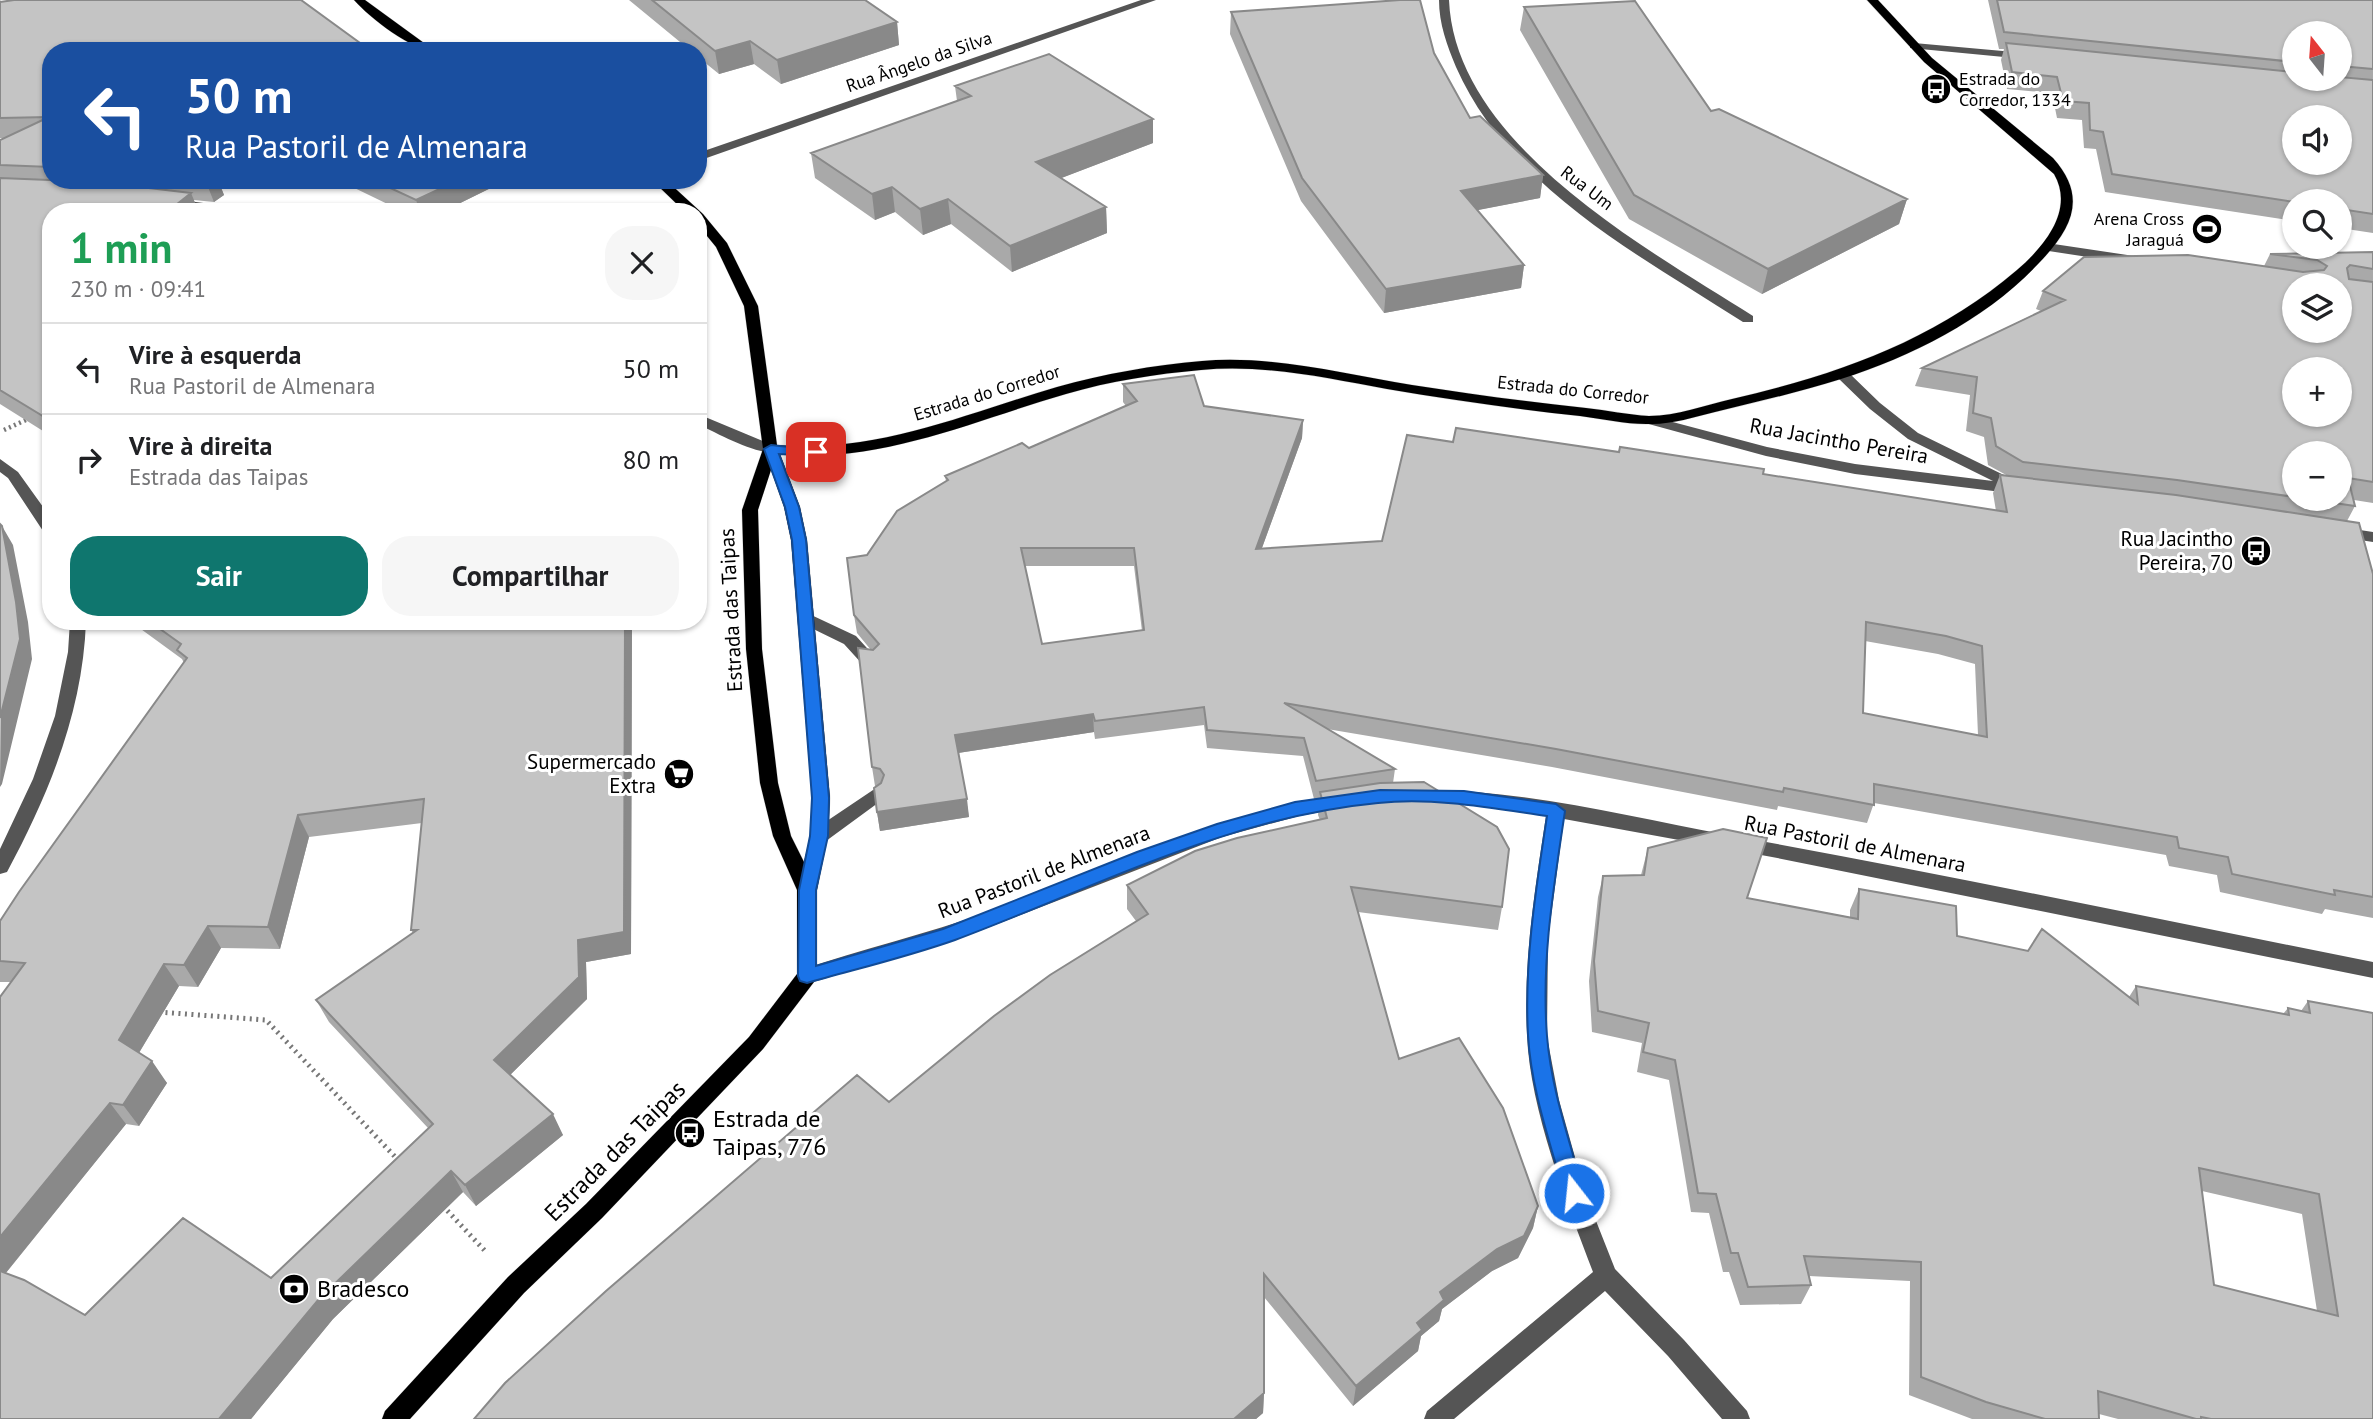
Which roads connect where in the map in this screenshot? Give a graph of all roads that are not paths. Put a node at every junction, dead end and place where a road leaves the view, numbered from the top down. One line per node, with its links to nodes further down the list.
1 (359, 0): 5 (main road)
2 (1151, 0): 8 (street, Rua Ângelo da Silva)
3 (1444, 0): 16 (street, Rua Um)
4 (1872, 0): 6 (main road, Estrada do Corredor)
5 (416, 42)
6 (1914, 46): 7 (street); 14 (main road, Estrada do Corredor)
7 (2035, 57)
8 (707, 154)
9 (668, 189): 12 (main road)
10 (155, 200): 11 (street)
11 (176, 203)
12 (682, 203)
13 (707, 228): 20 (main road, Estrada das Taipas)
14 (2047, 247): 15 (street); 17 (main road, Estrada do Corredor)
15 (2150, 262)
16 (1748, 319)
17 (1844, 376): 18 (main road, Estrada do Corredor); 18 (street, Rua Jacintho Pereira)
18 (1650, 420): 20 (main road, Estrada do Corredor)
19 (707, 423): 20 (street)
20 (771, 449): 25 (main road, Estrada das Taipas); 34 (main road, Estrada das Taipas)
21 (0, 464): 22 (street)
22 (42, 517)
23 (2322, 530): 24 (street)
24 (2373, 537)
25 (807, 619): 27 (street); 32 (main road, Estrada das Taipas)
26 (78, 630): 33 (street)
27 (870, 662)
28 (876, 795): 32 (street)
29 (1404, 796): 31 (street, Rua Pastoril de Almenara)
30 (1356, 800): 36 (street, Rua Pastoril de Almenara)
31 (1556, 811): 35 (street, Rua Pastoril de Almenara); 37 (street)
32 (819, 836): 34 (main road, Estrada das Taipas)
33 (0, 867)
34 (807, 890): 36 (main road, Estrada das Taipas)
35 (2373, 970)
36 (807, 976): 38 (main road, Estrada das Taipas)
37 (1606, 1276): 39 (street); 40 (street)
38 (394, 1419)
39 (1436, 1419)
40 (1738, 1419)

